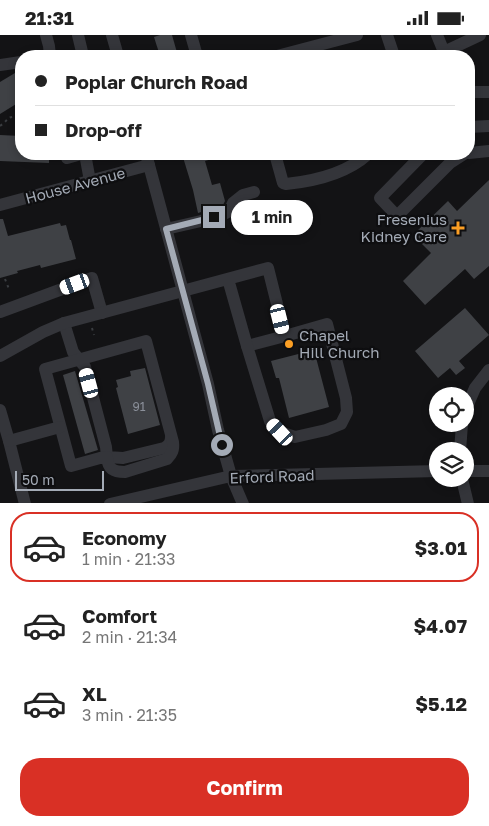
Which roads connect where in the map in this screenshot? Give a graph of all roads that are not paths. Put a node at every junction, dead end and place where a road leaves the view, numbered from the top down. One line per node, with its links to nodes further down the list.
1 (46, 35): 9 (street)
2 (78, 35): 10 (street)
3 (112, 35): 11 (street)
4 (191, 35): 12 (street)
5 (357, 35): 13 (street)
6 (386, 35): 14 (street)
7 (436, 35): 15 (street)
8 (480, 35): 16 (street)
9 (50, 50)
10 (82, 50)
11 (116, 50)
12 (195, 50)
13 (300, 50)
14 (392, 50)
15 (443, 50)
16 (448, 50)
17 (15, 63): 18 (street)
18 (0, 65)
19 (489, 91): 20 (street)
20 (475, 92)
21 (475, 127): 22 (street)
22 (489, 127)
23 (489, 151): 24 (street)
24 (475, 152)
25 (85, 160): 32 (street)
26 (144, 160): 32 (street, House Avenue)
27 (147, 160): 35 (street)
28 (277, 160): 29 (street)
29 (362, 160)
30 (417, 160): 31 (street)
31 (455, 160)
32 (90, 181): 34 (street, House Avenue)
33 (254, 192): 35 (street)
34 (0, 205)
35 (166, 229): 37 (street)
36 (228, 279): 37 (street); 41 (street); 42 (street)
37 (183, 291): 39 (street); 54 (street)
38 (0, 312): 39 (street)
39 (102, 313): 40 (street)
40 (64, 323): 43 (street); 44 (street)
41 (285, 335): 42 (street); 42 (street)
42 (246, 346)
43 (0, 356)
44 (78, 360): 48 (street); 50 (street); 50 (street)
45 (489, 370): 46 (street)
46 (474, 390)
47 (0, 410): 49 (street)
48 (60, 427): 49 (street); 50 (street)
49 (9, 441): 56 (street)
50 (107, 457)
51 (429, 471): 54 (street, Erford Road)
52 (474, 471): 53 (street)
53 (489, 471)
54 (231, 476): 57 (street, Erford Road); 58 (street)
55 (464, 487): 59 (street)
56 (25, 503)
57 (110, 503)
58 (243, 503)
59 (468, 503)

